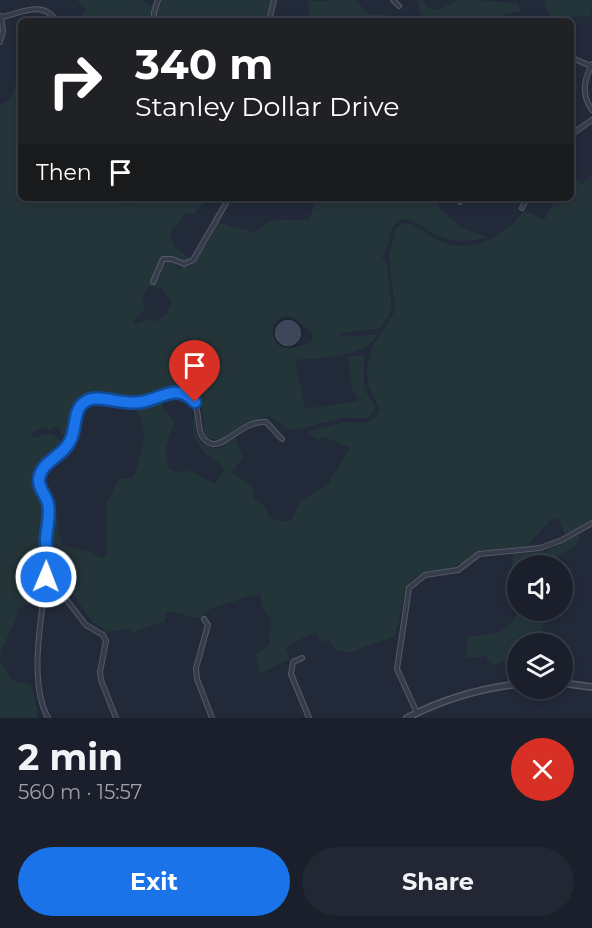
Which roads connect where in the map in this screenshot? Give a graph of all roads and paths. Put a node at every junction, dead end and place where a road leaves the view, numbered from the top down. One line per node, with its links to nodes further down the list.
1 (158, 0): 7 (street)
2 (274, 0): 8 (street)
3 (393, 0): 4 (street)
4 (399, 6)
5 (1, 16): 6 (street); 9 (street)
6 (54, 18)
7 (154, 18)
8 (270, 18)
9 (0, 42)
10 (574, 59): 11 (street)
11 (591, 65): 12 (street)
12 (592, 110)
13 (592, 120): 14 (street)
14 (574, 133)
15 (227, 201): 18 (street)
16 (526, 201): 17 (street)
17 (522, 208)
18 (153, 282)
19 (282, 439): 21 (street)
20 (592, 523): 27 (street)
21 (44, 591): 28 (street); 29 (street)
22 (204, 619): 30 (street)
23 (302, 658): 31 (street)
24 (573, 684): 26 (street)
25 (507, 685): 27 (street)
26 (592, 685)
27 (417, 713): 32 (street)
28 (48, 718)
29 (116, 718)
30 (212, 718)
31 (309, 718)
32 (407, 718)

